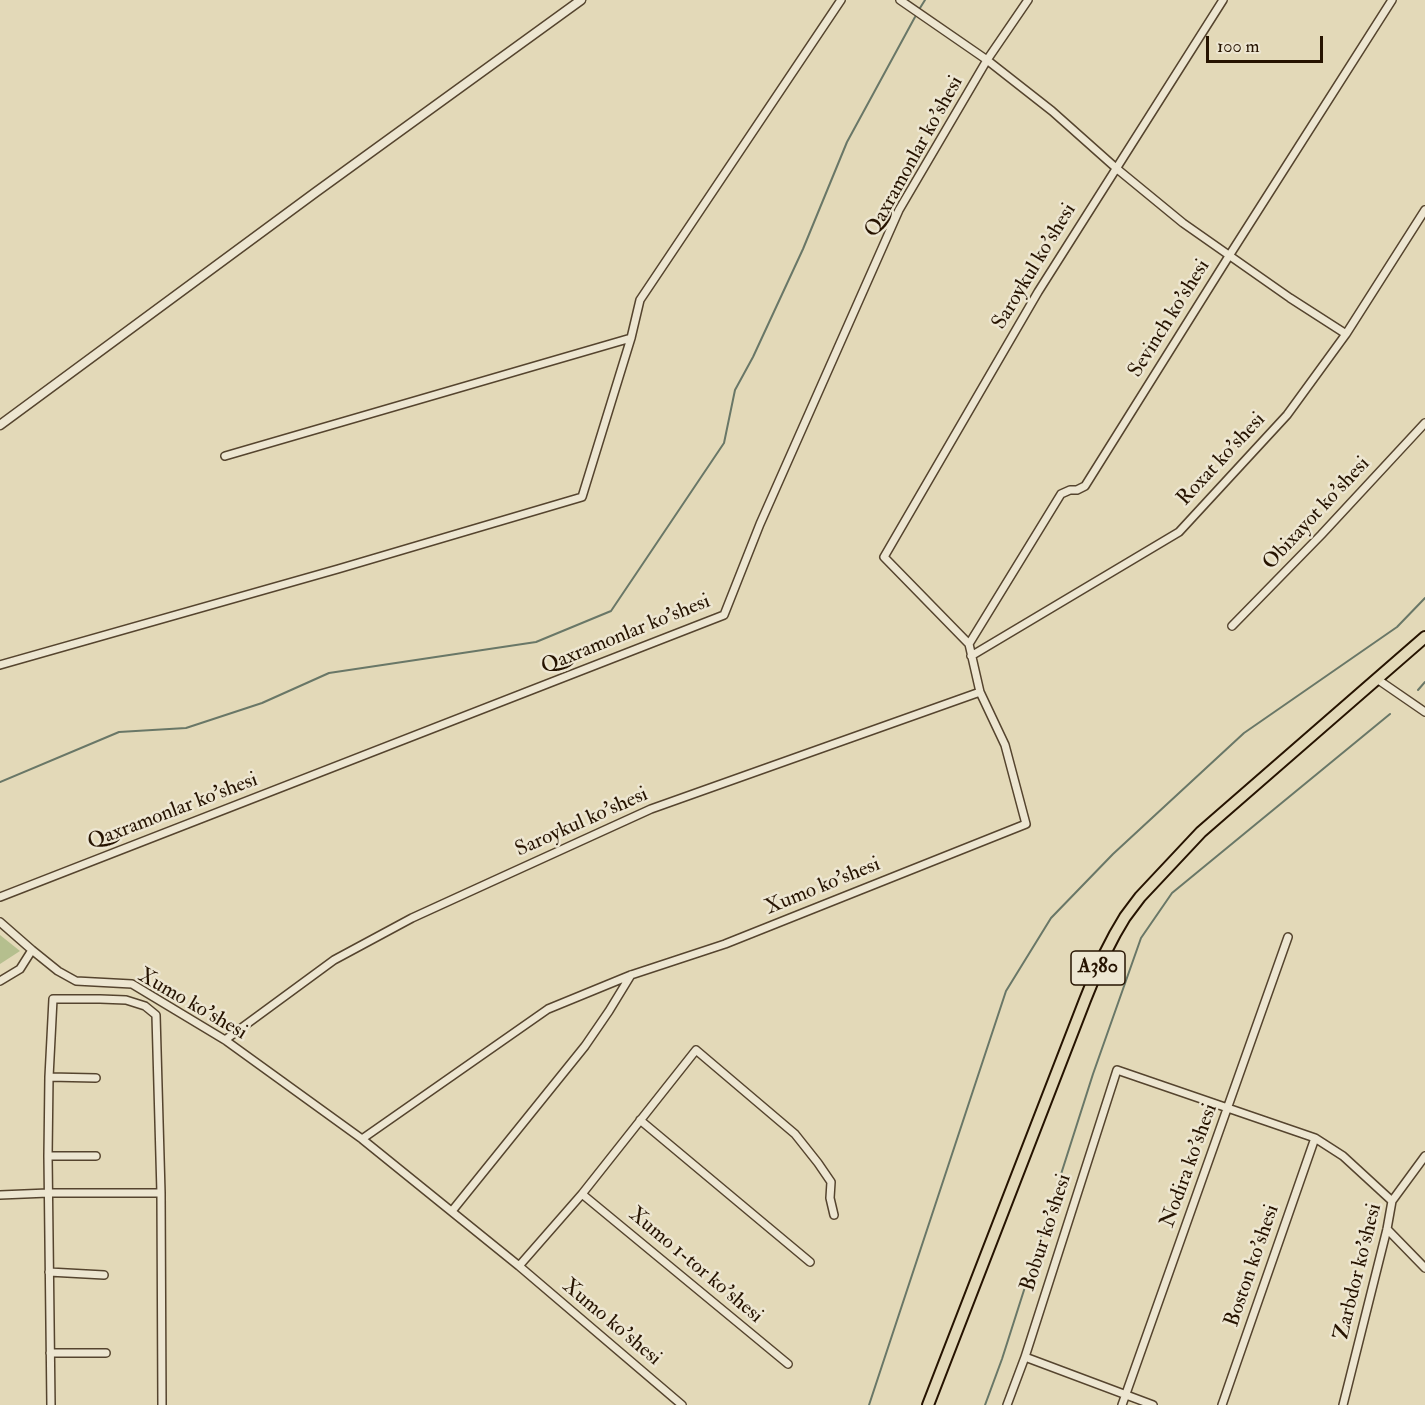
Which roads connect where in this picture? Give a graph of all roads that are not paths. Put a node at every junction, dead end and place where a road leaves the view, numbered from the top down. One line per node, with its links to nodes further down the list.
1 (581, 0): 14 (street)
2 (841, 0): 12 (street)
3 (900, 0): 7 (street)
4 (1028, 0): 7 (street, Qaxramonlar ko'shesi)
5 (1223, 0): 8 (street, Saroykul ko'shesi)
6 (1392, 0): 10 (street, Sevinch ko'shesi)
7 (987, 60): 8 (street); 24 (street, Qaxramonlar ko'shesi)
8 (1116, 168): 10 (street); 18 (street, Saroykul ko'shesi)
9 (1425, 210): 11 (street, Roxat ko'shesi)
10 (1229, 256): 11 (street); 18 (street, Sevinch ko'shesi)
11 (1346, 334): 19 (street, Roxat ko'shesi)
12 (631, 338): 15 (street); 20 (street)
13 (1425, 423): 16 (street, Obixayot ko'shesi)
14 (0, 425)
15 (225, 456)
16 (1232, 626)
17 (1425, 637): 21 (highway, A380)
18 (969, 645): 19 (street)
19 (971, 656): 22 (street)
20 (0, 665)
21 (1377, 679): 23 (street); 61 (highway, A380)
22 (980, 692): 28 (street, Xumo ko'shesi); 30 (street, Saroykul ko'shesi)
23 (1425, 712)
24 (0, 897)
25 (0, 922): 27 (street, Xumo ko'shesi)
26 (1288, 937): 33 (street, Nodira ko'shesi)
27 (32, 950): 29 (street); 30 (street, Xumo ko'shesi)
28 (631, 975): 36 (street, Xumo ko'shesi); 45 (street)
29 (0, 981)
30 (225, 1040): 36 (street, Xumo ko'shesi)
31 (49, 1077): 32 (street); 37 (street); 41 (street)
32 (96, 1078)
33 (1228, 1107): 35 (street); 55 (street, Bobur ko'shesi); 57 (street, Nodira ko'shesi)
34 (640, 1120): 42 (street); 46 (street); 48 (street)
35 (1315, 1138): 44 (street); 65 (street, Boston ko'shesi)
36 (362, 1139): 45 (street, Xumo ko'shesi)
37 (48, 1156): 38 (street); 40 (street)
38 (96, 1156)
39 (1425, 1156): 44 (street, Zarbdor ko'shesi)
40 (48, 1193): 41 (street); 43 (street); 51 (street)
41 (161, 1193): 59 (street)
42 (582, 1194): 49 (street); 56 (street, Xumo 1-tor ko'shesi)
43 (0, 1195)
44 (1392, 1201): 47 (street, Zarbdor ko'shesi)
45 (452, 1211): 49 (street, Xumo ko'shesi)
46 (834, 1215)
47 (1387, 1229): 50 (street); 66 (street, Zarbdor ko'shesi)
48 (810, 1262)
49 (519, 1266): 60 (street, Xumo ko'shesi)
50 (1425, 1268)
51 (49, 1272): 52 (street); 53 (street)
52 (104, 1275)
53 (50, 1353): 54 (street); 58 (street)
54 (106, 1353)
55 (1025, 1357): 57 (street); 62 (street, Bobur ko'shesi)
56 (788, 1364)
57 (1125, 1394): 63 (street, Nodira ko'shesi); 64 (street)
58 (51, 1405)
59 (162, 1405)
60 (682, 1405)
61 (928, 1405)
62 (1007, 1405)
63 (1122, 1405)
64 (1153, 1405)
65 (1222, 1405)
66 (1343, 1405)

